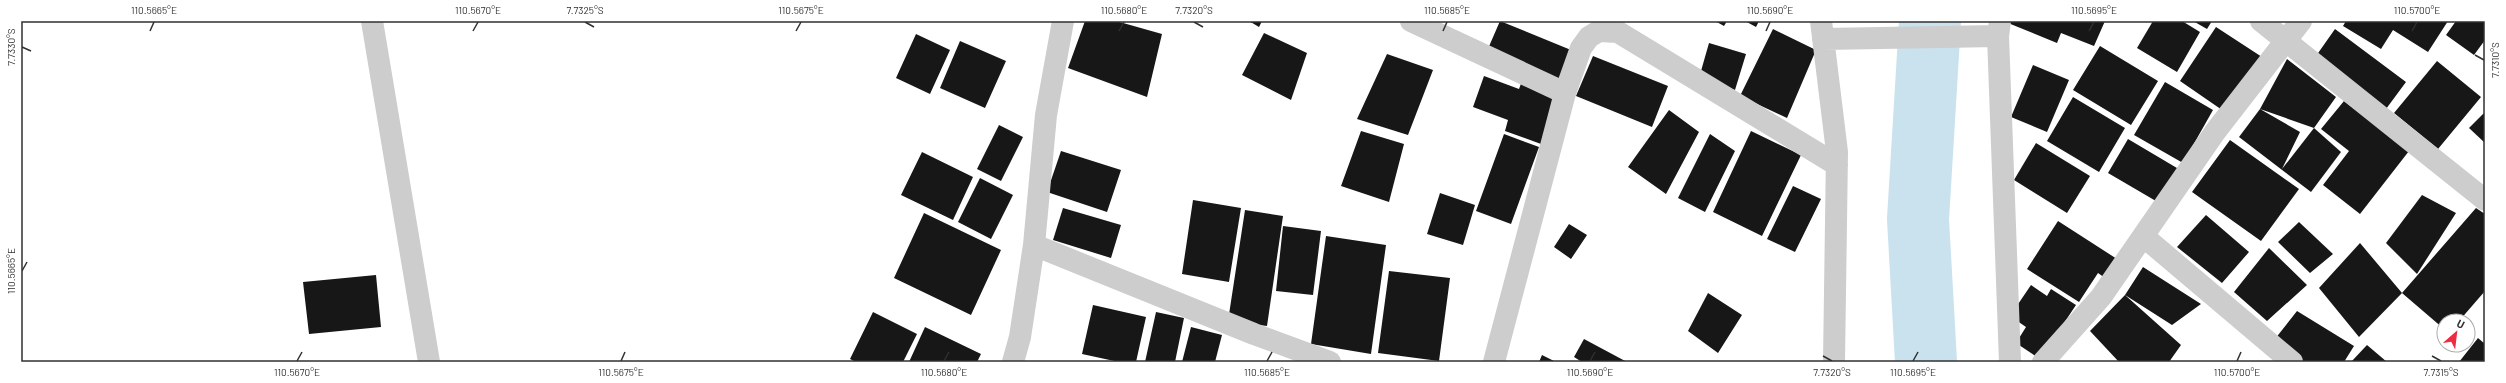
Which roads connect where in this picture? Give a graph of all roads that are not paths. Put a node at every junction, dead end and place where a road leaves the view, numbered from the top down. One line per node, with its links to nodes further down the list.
1 (372, 21): 14 (street)
2 (1063, 21): 13 (street)
3 (1411, 21): 9 (street)
4 (2261, 21): 8 (street)
5 (2301, 21): 8 (street)
6 (1828, 32): 7 (street); 10 (street)
7 (1995, 32): 19 (street)
8 (2285, 40): 11 (street); 12 (street)
9 (1565, 93): 10 (street); 17 (street)
10 (1836, 165): 18 (street)
11 (2485, 200)
12 (2142, 236): 20 (street); 21 (street)
13 (1034, 245): 15 (street); 16 (street)
14 (429, 362)
15 (1013, 362)
16 (1330, 362)
17 (1494, 362)
18 (1834, 362)
19 (2010, 362)
20 (2044, 362)
21 (2292, 362)

